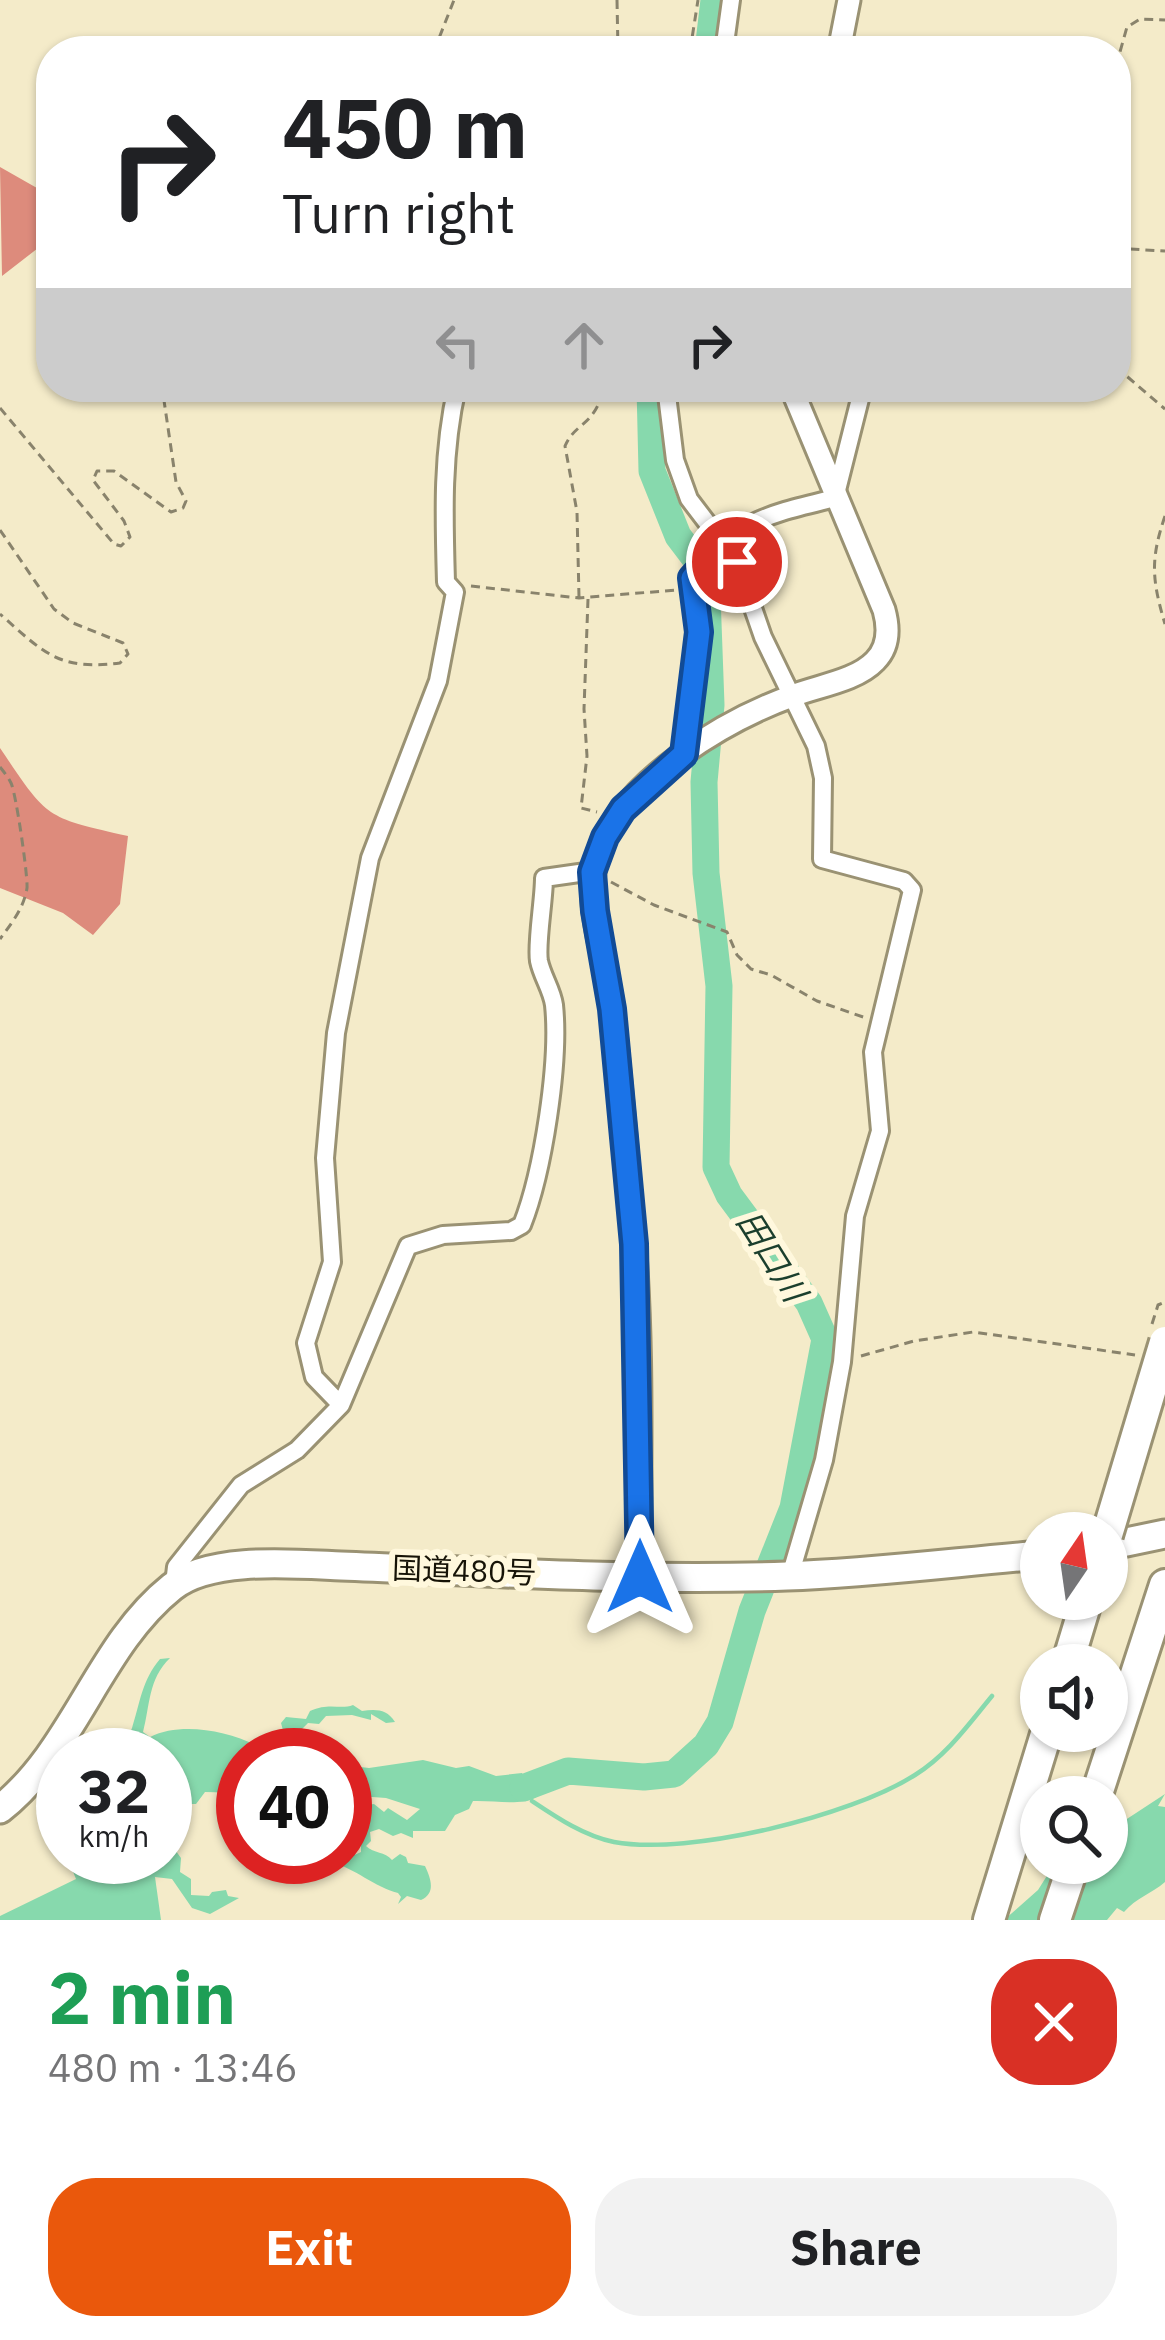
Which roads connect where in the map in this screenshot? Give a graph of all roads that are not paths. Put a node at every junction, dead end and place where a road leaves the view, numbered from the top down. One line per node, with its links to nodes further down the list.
1 (731, 0): 3 (street)
2 (849, 0): 4 (street)
3 (726, 36)
4 (842, 36)
5 (454, 402): 15 (street)
6 (667, 402): 10 (street)
7 (797, 402): 9 (street)
8 (859, 402): 9 (street)
9 (835, 497): 10 (street); 11 (street)
10 (717, 550): 11 (street); 12 (street)
11 (793, 695): 12 (street); 20 (street)
12 (692, 749): 13 (street)
13 (592, 874): 15 (street); 21 (street)
14 (1154, 1350): 16 (highway, bridge)
15 (341, 1405): 22 (street)
16 (1113, 1512)
17 (1165, 1534): 18 (highway)
18 (1128, 1542)
19 (1020, 1557): 20 (highway, 国道480号)
20 (786, 1576): 21 (highway, 国道480号)
21 (640, 1577): 22 (highway, 国道480号)
22 (175, 1584): 26 (highway)
23 (1165, 1586): 25 (highway)
24 (1041, 1752): 28 (highway)
25 (1103, 1776)
26 (0, 1809)
27 (1067, 1884): 29 (highway)
28 (989, 1920)
29 (1055, 1920)

